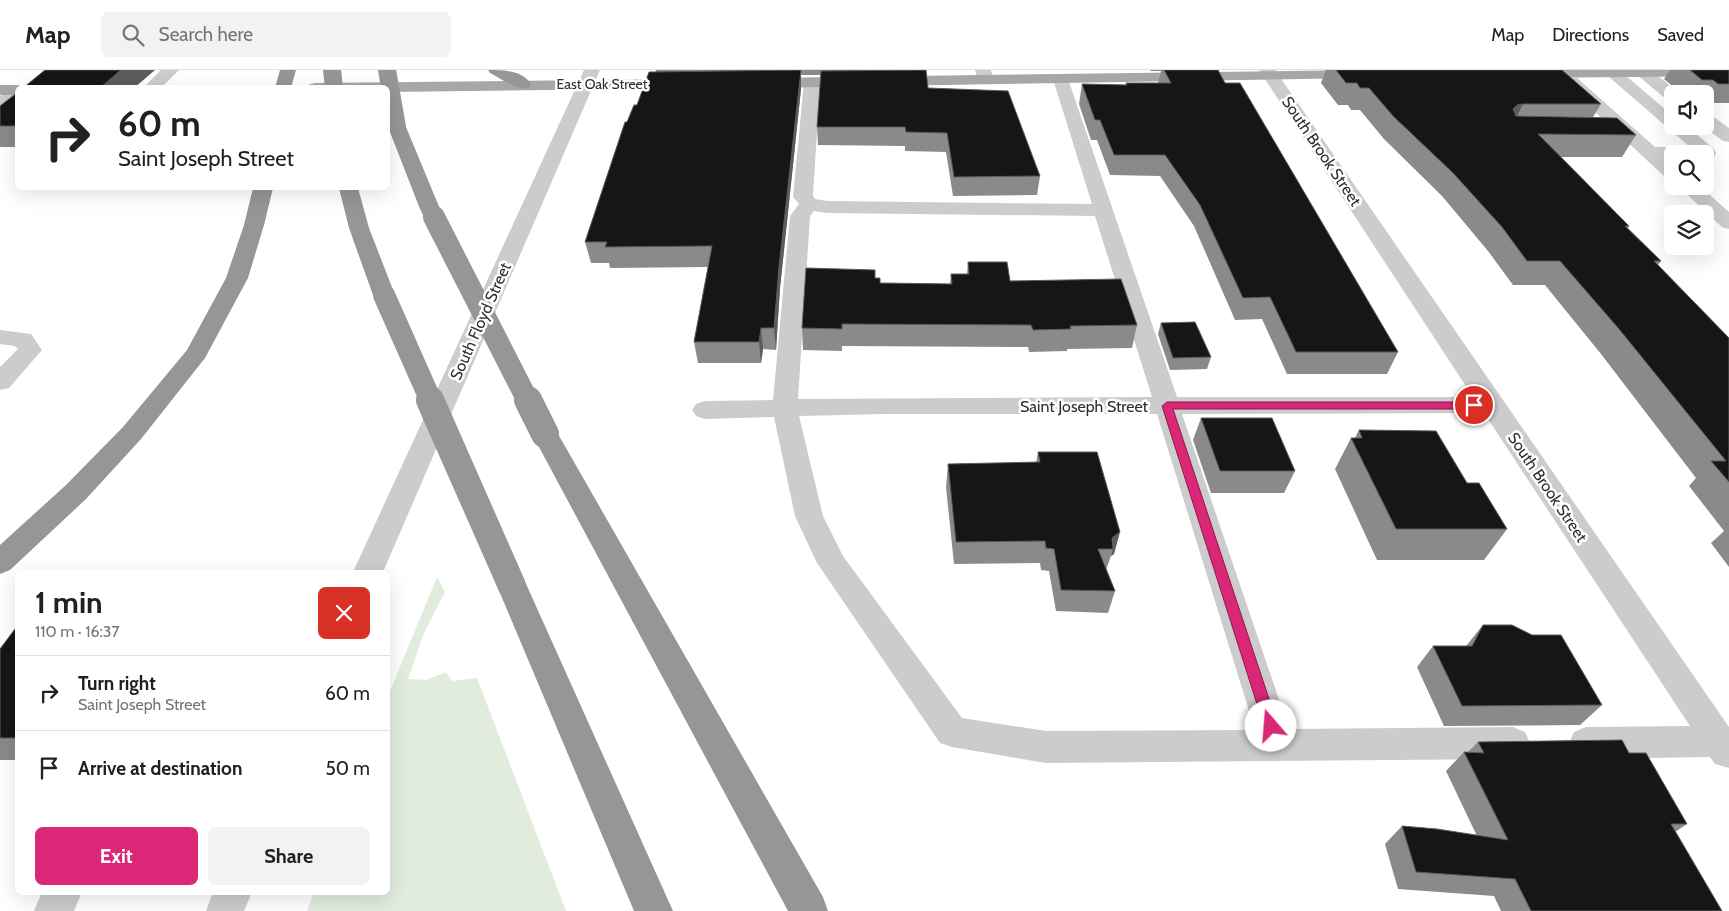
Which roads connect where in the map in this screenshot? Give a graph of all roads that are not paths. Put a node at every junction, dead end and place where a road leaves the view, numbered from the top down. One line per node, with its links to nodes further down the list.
1 (170, 70): 20 (street)
2 (288, 70): 21 (highway)
3 (332, 70): 22 (highway, bridge)
4 (387, 70): 23 (highway, bridge)
5 (496, 70): 18 (highway)
6 (1611, 71): 8 (main road); 10 (main road); 32 (street)
7 (1729, 71): 8 (main road)
8 (1643, 72): 26 (street)
9 (1270, 73): 13 (main road); 15 (main road); 49 (street, South Brook Street)
10 (1560, 73): 11 (main road); 31 (street)
11 (1511, 74)
12 (984, 75): 15 (main road); 16 (main road)
13 (1372, 75)
14 (588, 77): 18 (main road, East Oak Street); 19 (main road, East Oak Street); 54 (street, South Floyd Street)
15 (1061, 79): 45 (street)
16 (812, 82): 17 (main road); 44 (street)
17 (743, 83)
18 (523, 84): 25 (main road, East Oak Street)
19 (703, 84)
20 (154, 85)
21 (285, 85)
22 (334, 85)
23 (390, 85)
24 (390, 87): 62 (highway, bridge)
25 (390, 87)
26 (1664, 88)
27 (0, 90): 28 (main road)
28 (15, 91)
29 (15, 93): 30 (street)
30 (0, 104)
31 (1605, 113): 33 (street); 36 (street)
32 (1664, 116)
33 (1664, 119)
34 (1714, 126): 38 (street)
35 (1599, 134): 36 (street)
36 (1628, 134): 39 (street)
37 (1686, 135): 39 (street)
38 (1729, 138)
39 (1651, 154): 40 (street)
40 (1664, 166)
41 (262, 190): 53 (highway)
42 (349, 190): 61 (highway, bridge)
43 (1698, 195): 46 (street)
44 (809, 204): 45 (street); 51 (street)
45 (1102, 210): 50 (street)
46 (1729, 222)
47 (0, 337): 48 (street)
48 (0, 382)
49 (1493, 405): 50 (street, Saint Joseph Street); 56 (street, South Brook Street)
50 (1167, 406): 51 (street, Saint Joseph Street); 55 (street)
51 (785, 409): 52 (street, Saint Joseph Street); 55 (street)
52 (705, 410)
53 (0, 562)
54 (369, 570)
55 (1277, 745): 56 (street)
56 (1724, 748)
57 (61, 895): 59 (street)
58 (232, 895): 60 (street)
59 (53, 911)
60 (225, 911)
61 (654, 911)
62 (809, 911)

